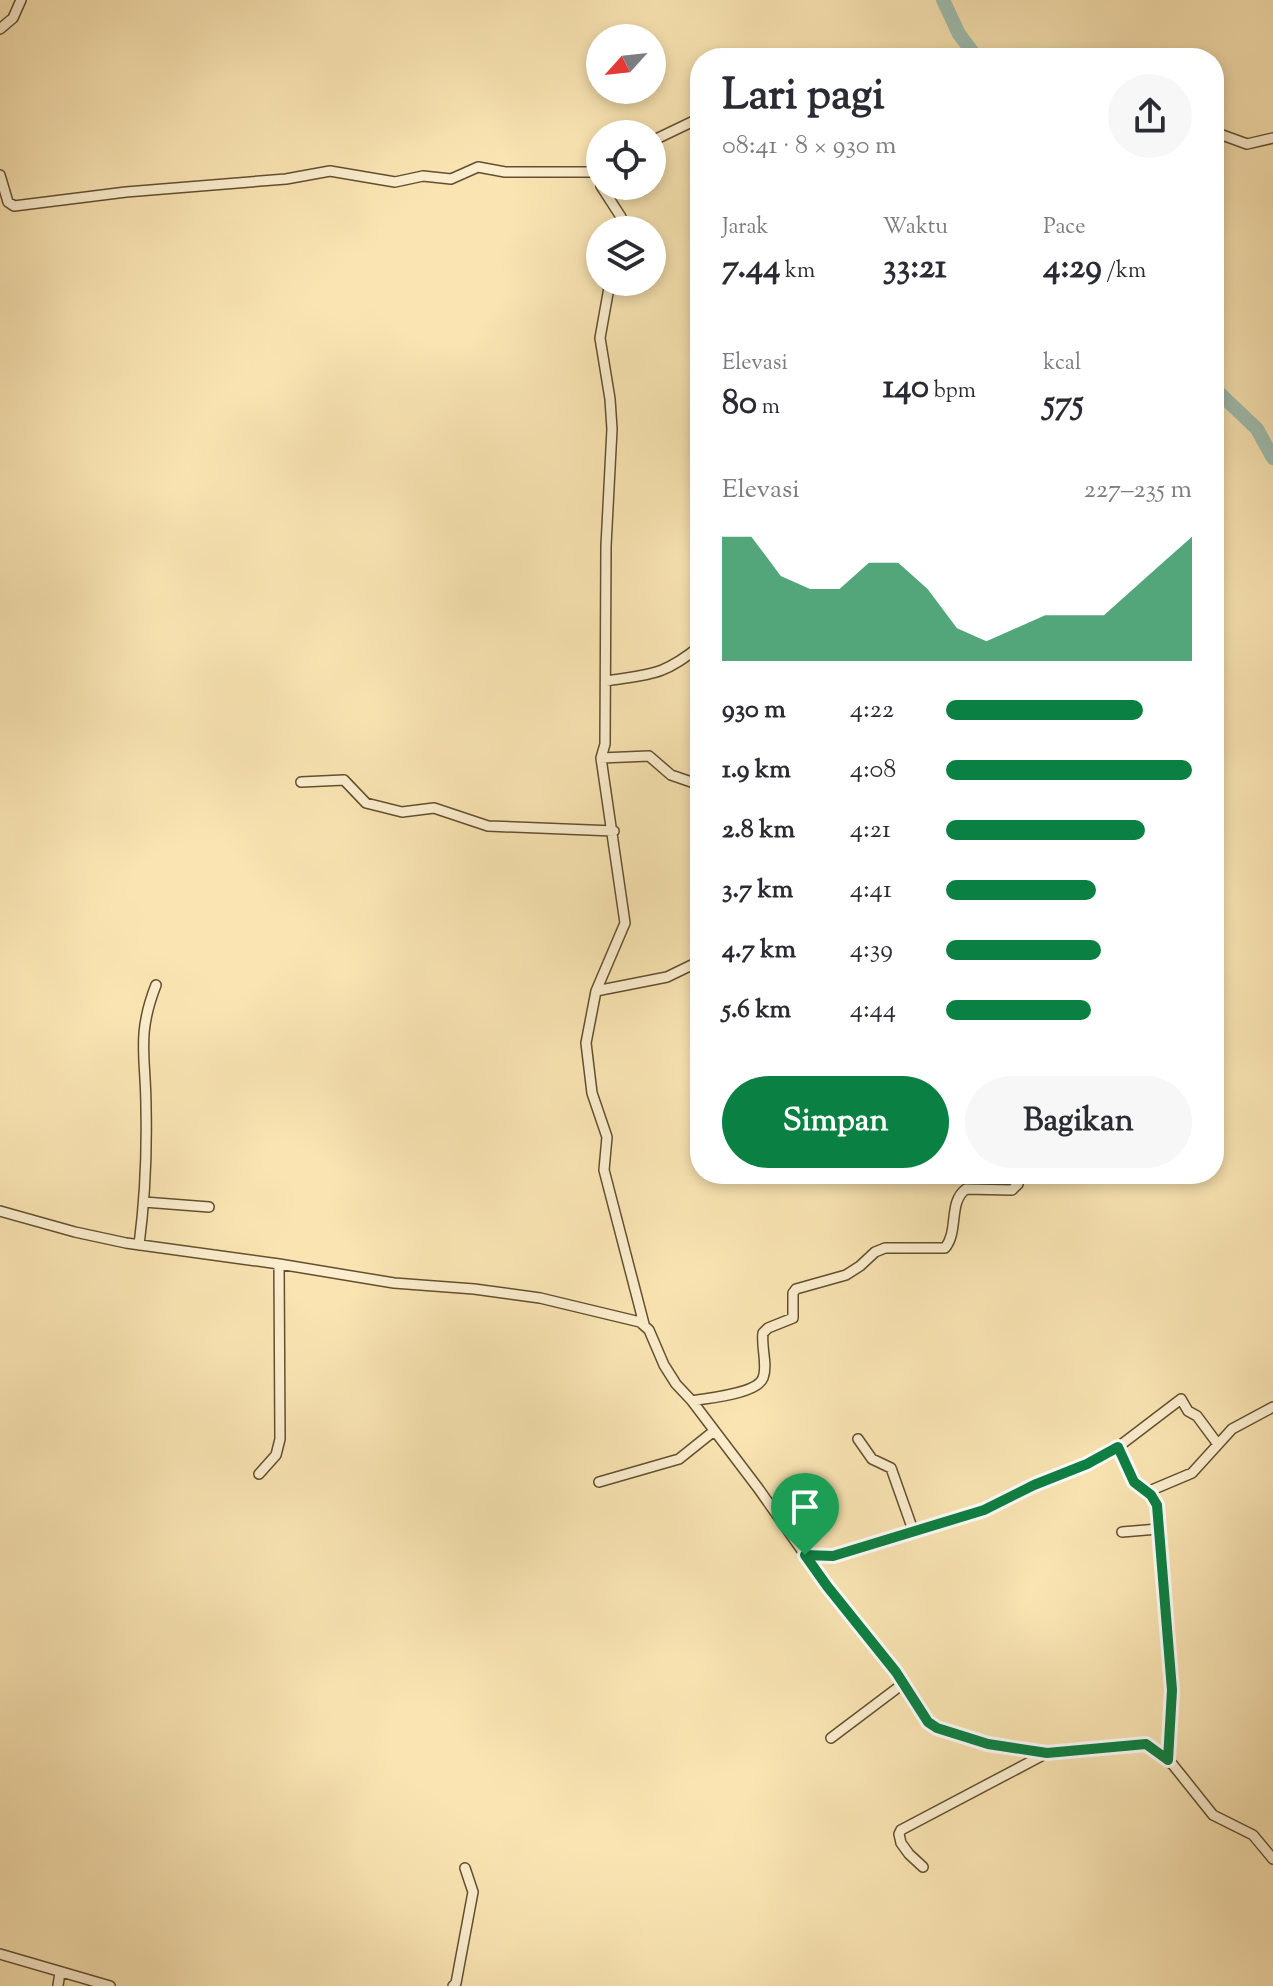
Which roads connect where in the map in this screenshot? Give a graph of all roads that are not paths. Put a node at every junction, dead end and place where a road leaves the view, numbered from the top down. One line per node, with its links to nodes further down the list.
1 (21, 0): 2 (street)
2 (0, 29)
3 (690, 123): 4 (street)
4 (666, 134)
5 (1224, 136): 6 (street)
6 (1273, 138)
7 (586, 172): 8 (street)
8 (0, 175)
9 (608, 296): 11 (street)
10 (690, 654): 11 (street)
11 (606, 681): 12 (street)
12 (601, 758): 13 (street); 15 (street)
13 (690, 780)
14 (301, 782): 15 (street)
15 (614, 831): 18 (street)
16 (690, 966): 18 (street)
17 (156, 985): 20 (street)
18 (596, 991): 25 (street)
19 (1018, 1184): 26 (street)
20 (144, 1202): 21 (street); 23 (street)
21 (209, 1207)
22 (0, 1211): 23 (street)
23 (139, 1245): 24 (street)
24 (279, 1264): 25 (street); 32 (street)
25 (644, 1324): 26 (street)
26 (692, 1401): 28 (street)
27 (1273, 1407): 30 (street)
28 (714, 1431): 33 (street); 38 (street)
29 (858, 1439): 36 (street)
30 (1217, 1443): 31 (street); 34 (street)
31 (1118, 1447): 34 (street); 36 (street)
32 (259, 1474)
33 (599, 1482)
34 (1147, 1492): 35 (street)
35 (1158, 1529): 37 (street); 42 (street)
36 (913, 1530): 38 (street)
37 (1122, 1532)
38 (805, 1555): 39 (street)
39 (904, 1683): 40 (street); 41 (street)
40 (831, 1738)
41 (1047, 1753): 42 (street); 44 (street)
42 (1168, 1760): 43 (street)
43 (1273, 1859)
44 (923, 1867)
45 (465, 1868): 50 (street)
46 (0, 1954): 47 (street)
47 (60, 1972): 48 (street); 49 (street)
48 (58, 1986)
49 (110, 1986)
50 (453, 1986)

